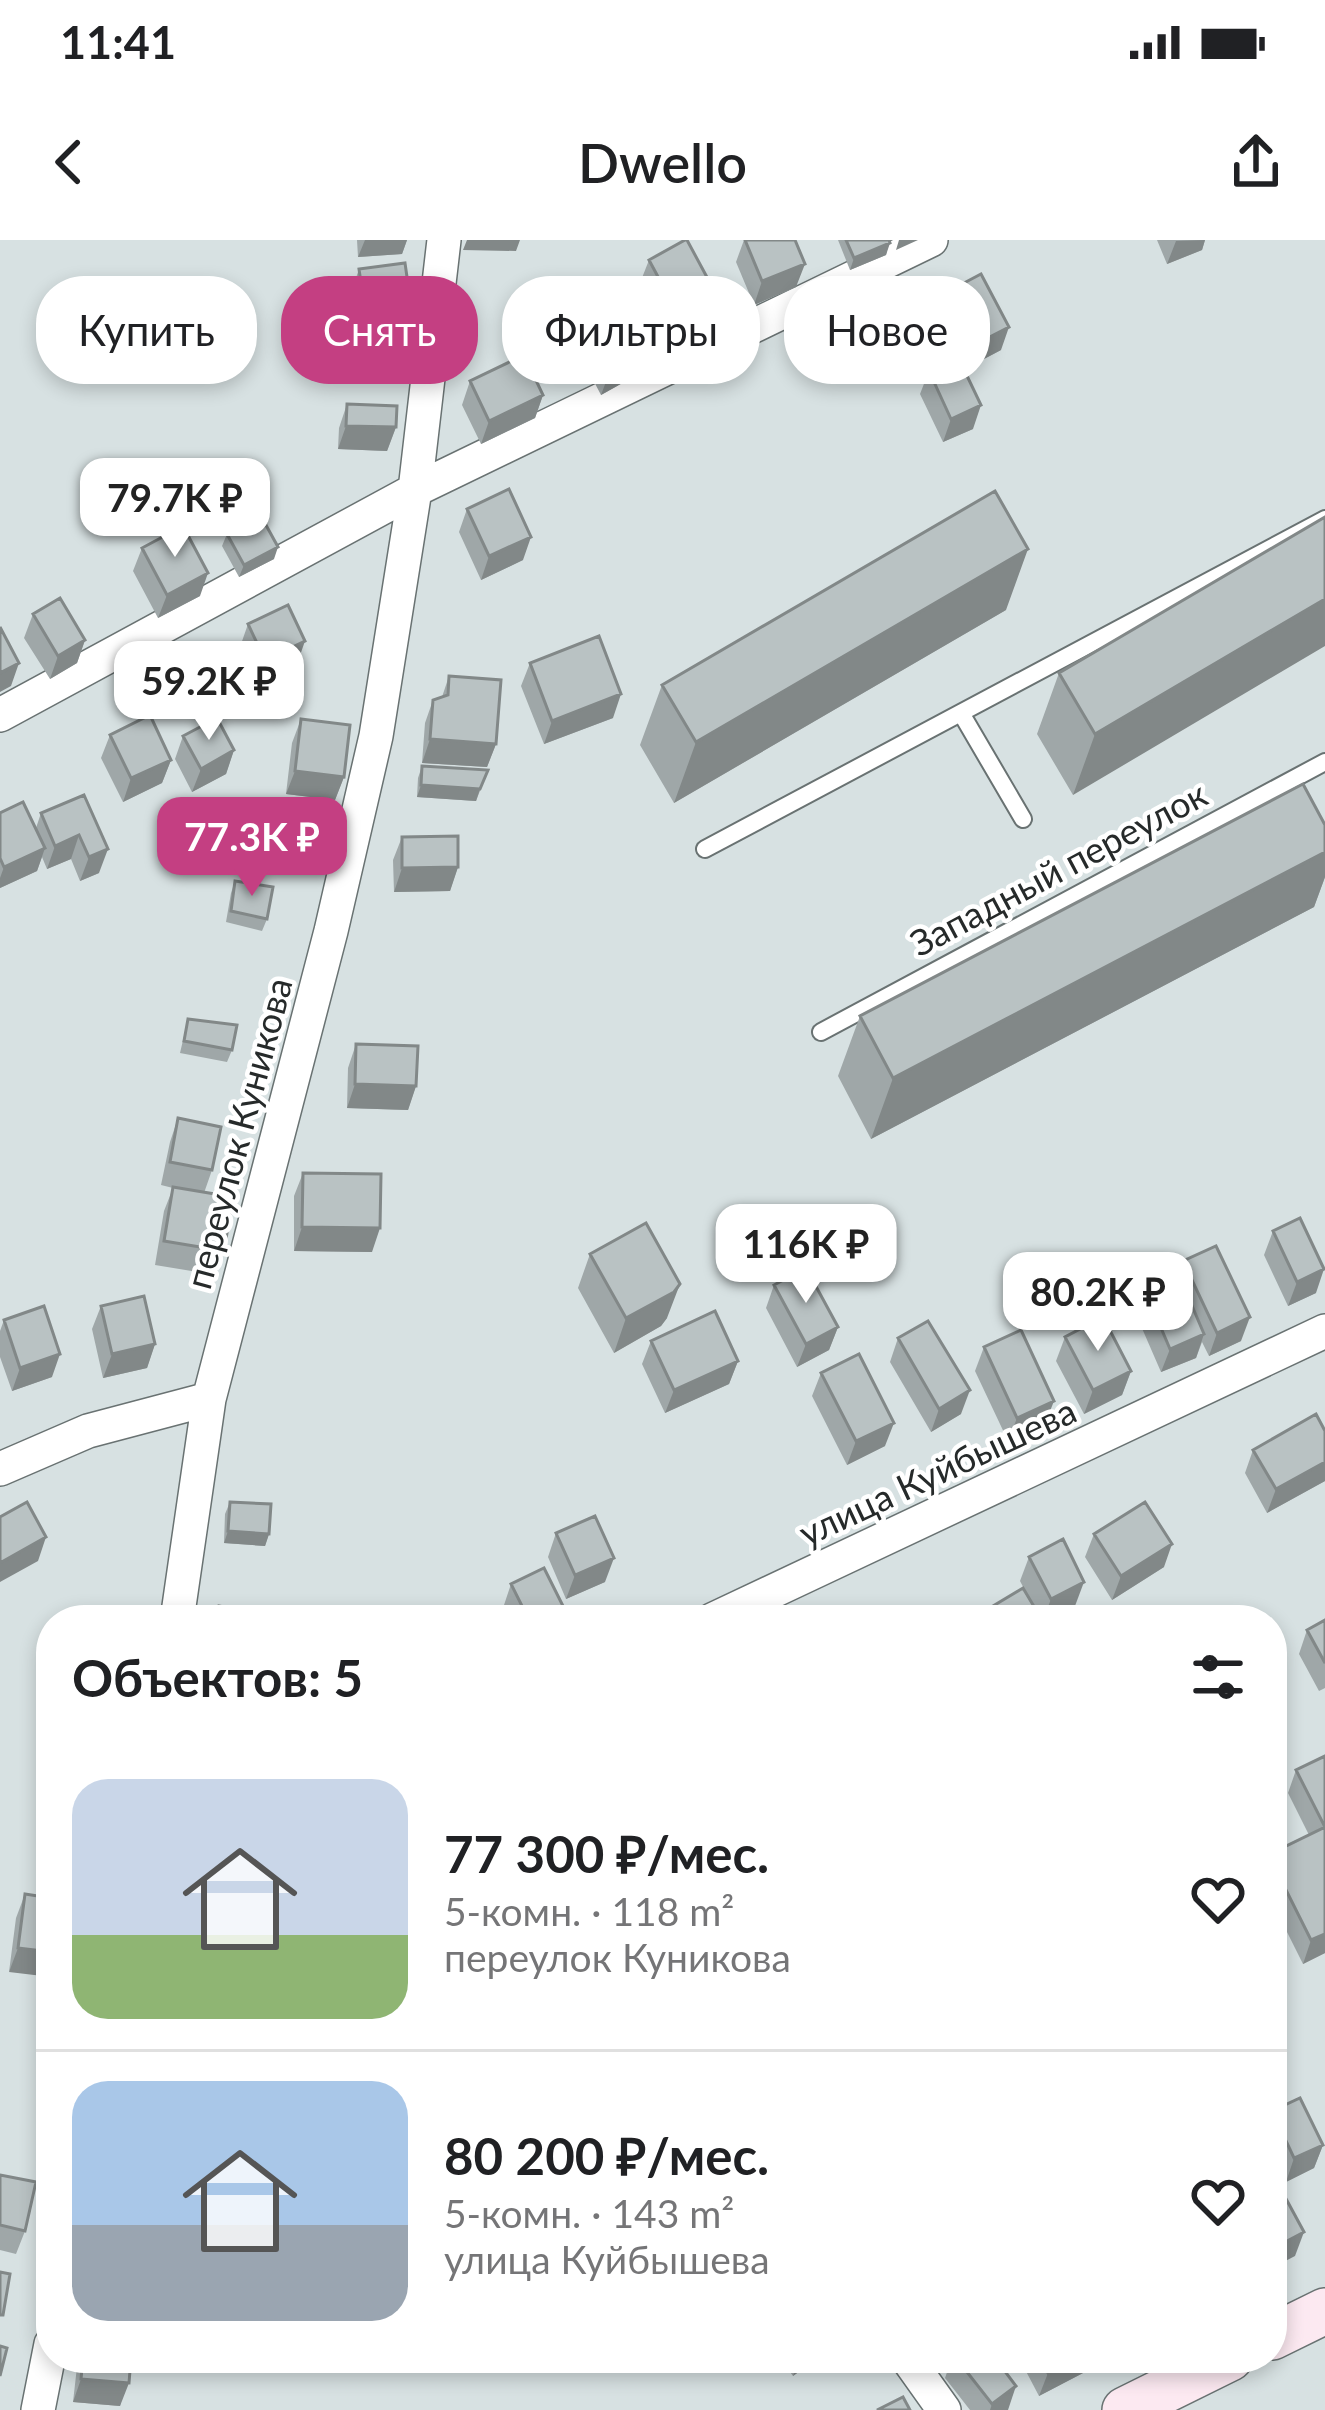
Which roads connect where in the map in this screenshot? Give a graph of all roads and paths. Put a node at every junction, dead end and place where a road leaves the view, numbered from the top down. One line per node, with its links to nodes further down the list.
1 (444, 240): 3 (street, переулок Куникова)
2 (931, 240): 3 (street)
3 (415, 490): 6 (street); 12 (street, переулок Куникова)
4 (1325, 519): 5 (lane)
5 (961, 713): 8 (lane); 9 (lane)
6 (0, 715)
7 (1325, 762): 10 (lane, Западный переулок)
8 (1022, 819)
9 (705, 849)
10 (821, 1033)
11 (1325, 1331): 15 (street, улица Куйбышева)
12 (209, 1399): 13 (street); 14 (street, переулок Куникова)
13 (0, 1469)
14 (179, 1605)
15 (744, 1605)
16 (1325, 2311): 17 (street)
17 (1287, 2330)
18 (45, 2373): 21 (street)
19 (918, 2373): 22 (street)
20 (1200, 2373): 23 (street)
21 (38, 2410)
22 (944, 2410)
23 (1125, 2410)

